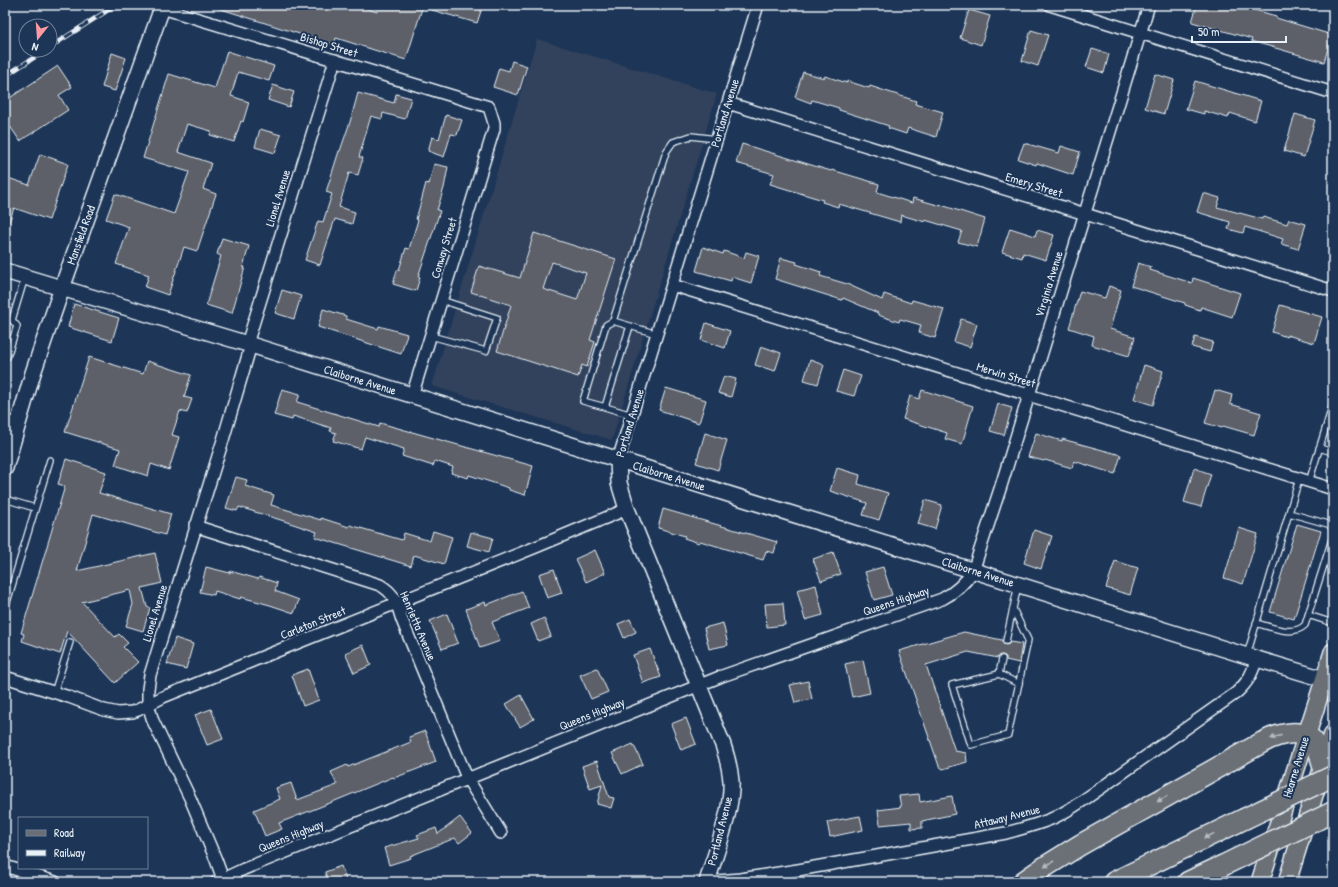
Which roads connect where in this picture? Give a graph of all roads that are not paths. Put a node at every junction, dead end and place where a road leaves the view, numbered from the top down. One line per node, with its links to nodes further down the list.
1 (758, 5): 8 (street, Portland Avenue)
2 (1050, 5): 5 (street)
3 (1149, 5): 5 (street, Virginia Avenue)
4 (163, 6): 6 (street, Bishop Street); 15 (street, Mansfield Road)
5 (1140, 33): 7 (street); 11 (street, Virginia Avenue)
6 (334, 60): 9 (street, Bishop Street); 22 (street, Lionel Avenue)
7 (1333, 93)
8 (728, 103): 10 (street, Portland Avenue); 11 (street, Emery Street)
9 (489, 107): 17 (street, Conway Street)
10 (717, 139): 14 (street, Portland Avenue); 18 (lane)
11 (1084, 214): 16 (street, Emery Street); 25 (street, Virginia Avenue)
12 (5, 271): 13 (street, Claiborne Avenue)
13 (25, 277): 15 (street, Claiborne Avenue); 23 (lane)
14 (672, 285): 20 (street, Portland Avenue); 25 (street, Merwin Street)
15 (62, 288): 22 (street, Claiborne Avenue); 29 (street, Mansfield Road)
16 (1333, 291)
17 (442, 300): 21 (street, Conway Street); 21 (lane)
18 (613, 321): 19 (lane); 27 (lane)
19 (630, 326): 20 (lane); 27 (lane)
20 (657, 334): 28 (street, Portland Avenue)
21 (431, 336): 24 (street, Conway Street)
22 (249, 345): 24 (street, Claiborne Avenue); 41 (street, Lionel Avenue)
23 (7, 357)
24 (412, 396): 33 (street, Claiborne Avenue)
25 (1028, 396): 35 (street, Merwin Street); 44 (street, Virginia Avenue)
26 (1333, 404): 30 (lane)
27 (605, 407): 28 (lane)
28 (632, 415): 33 (street, Portland Avenue)
29 (12, 420): 34 (street, Mansfield Road)
30 (1319, 448): 31 (lane); 35 (lane)
31 (1333, 452)
32 (50, 460): 38 (lane)
33 (618, 460): 39 (street, Portland Avenue); 44 (street, Claiborne Avenue)
34 (5, 468)
35 (1304, 480): 36 (street, Merwin Street); 40 (lane)
36 (1333, 489)
37 (5, 499): 38 (lane)
38 (35, 508): 47 (lane)
39 (627, 509): 46 (street, Carleton Street); 61 (street, Portland Avenue)
40 (1289, 513): 42 (lane); 50 (lane)
41 (195, 526): 46 (street, Henrietta Avenue); 63 (street, Lionel Avenue)
42 (1333, 528)
43 (1332, 540): 49 (lane)
44 (973, 571): 45 (street, Claiborne Avenue); 61 (street, Queens Highway)
45 (1018, 585): 48 (lane); 55 (street, Claiborne Avenue)
46 (396, 603): 63 (street, Carleton Street); 67 (street, Henrietta Avenue)
47 (5, 609)
48 (1013, 609): 52 (lane); 60 (lane)
49 (1308, 615): 50 (lane); 51 (lane)
50 (1256, 623): 55 (lane)
51 (1333, 623)
52 (1006, 641)
53 (70, 642): 62 (lane)
54 (1333, 652): 59 (main road, Hearne Avenue)
55 (1252, 657): 59 (street, Claiborne Avenue); 73 (street, Attaway Avenue)
56 (1002, 659): 57 (lane)
57 (999, 674): 60 (lane); 60 (lane)
58 (5, 677): 62 (street, Carleton Street)
59 (1329, 680): 65 (main road, Hearne Avenue)
60 (1019, 684)
61 (698, 685): 67 (street, Queens Highway); 73 (street, Portland Avenue)
62 (54, 693): 63 (street, Carleton Street)
63 (148, 704): 72 (street, Lionel Avenue)
64 (1333, 734): 66 (main road)
65 (1306, 735): 66 (highway); 70 (main road, Hearne Avenue); 75 (highway, one-way to 75)
66 (1328, 771): 76 (highway, one-way to 76, bridge); 80 (main road)
67 (467, 778): 69 (street, Henrietta Avenue); 72 (street, Queens Highway)
68 (1333, 812): 77 (highway, bridge)
69 (501, 834)
70 (1267, 860): 78 (main road, Hearne Avenue); 79 (main road)
71 (5, 866): 74 (street)
72 (221, 881)
73 (707, 881)
74 (55, 882)
75 (1023, 882)
76 (1114, 882)
77 (1188, 882)
78 (1260, 882)
79 (1269, 882)
80 (1287, 882)

